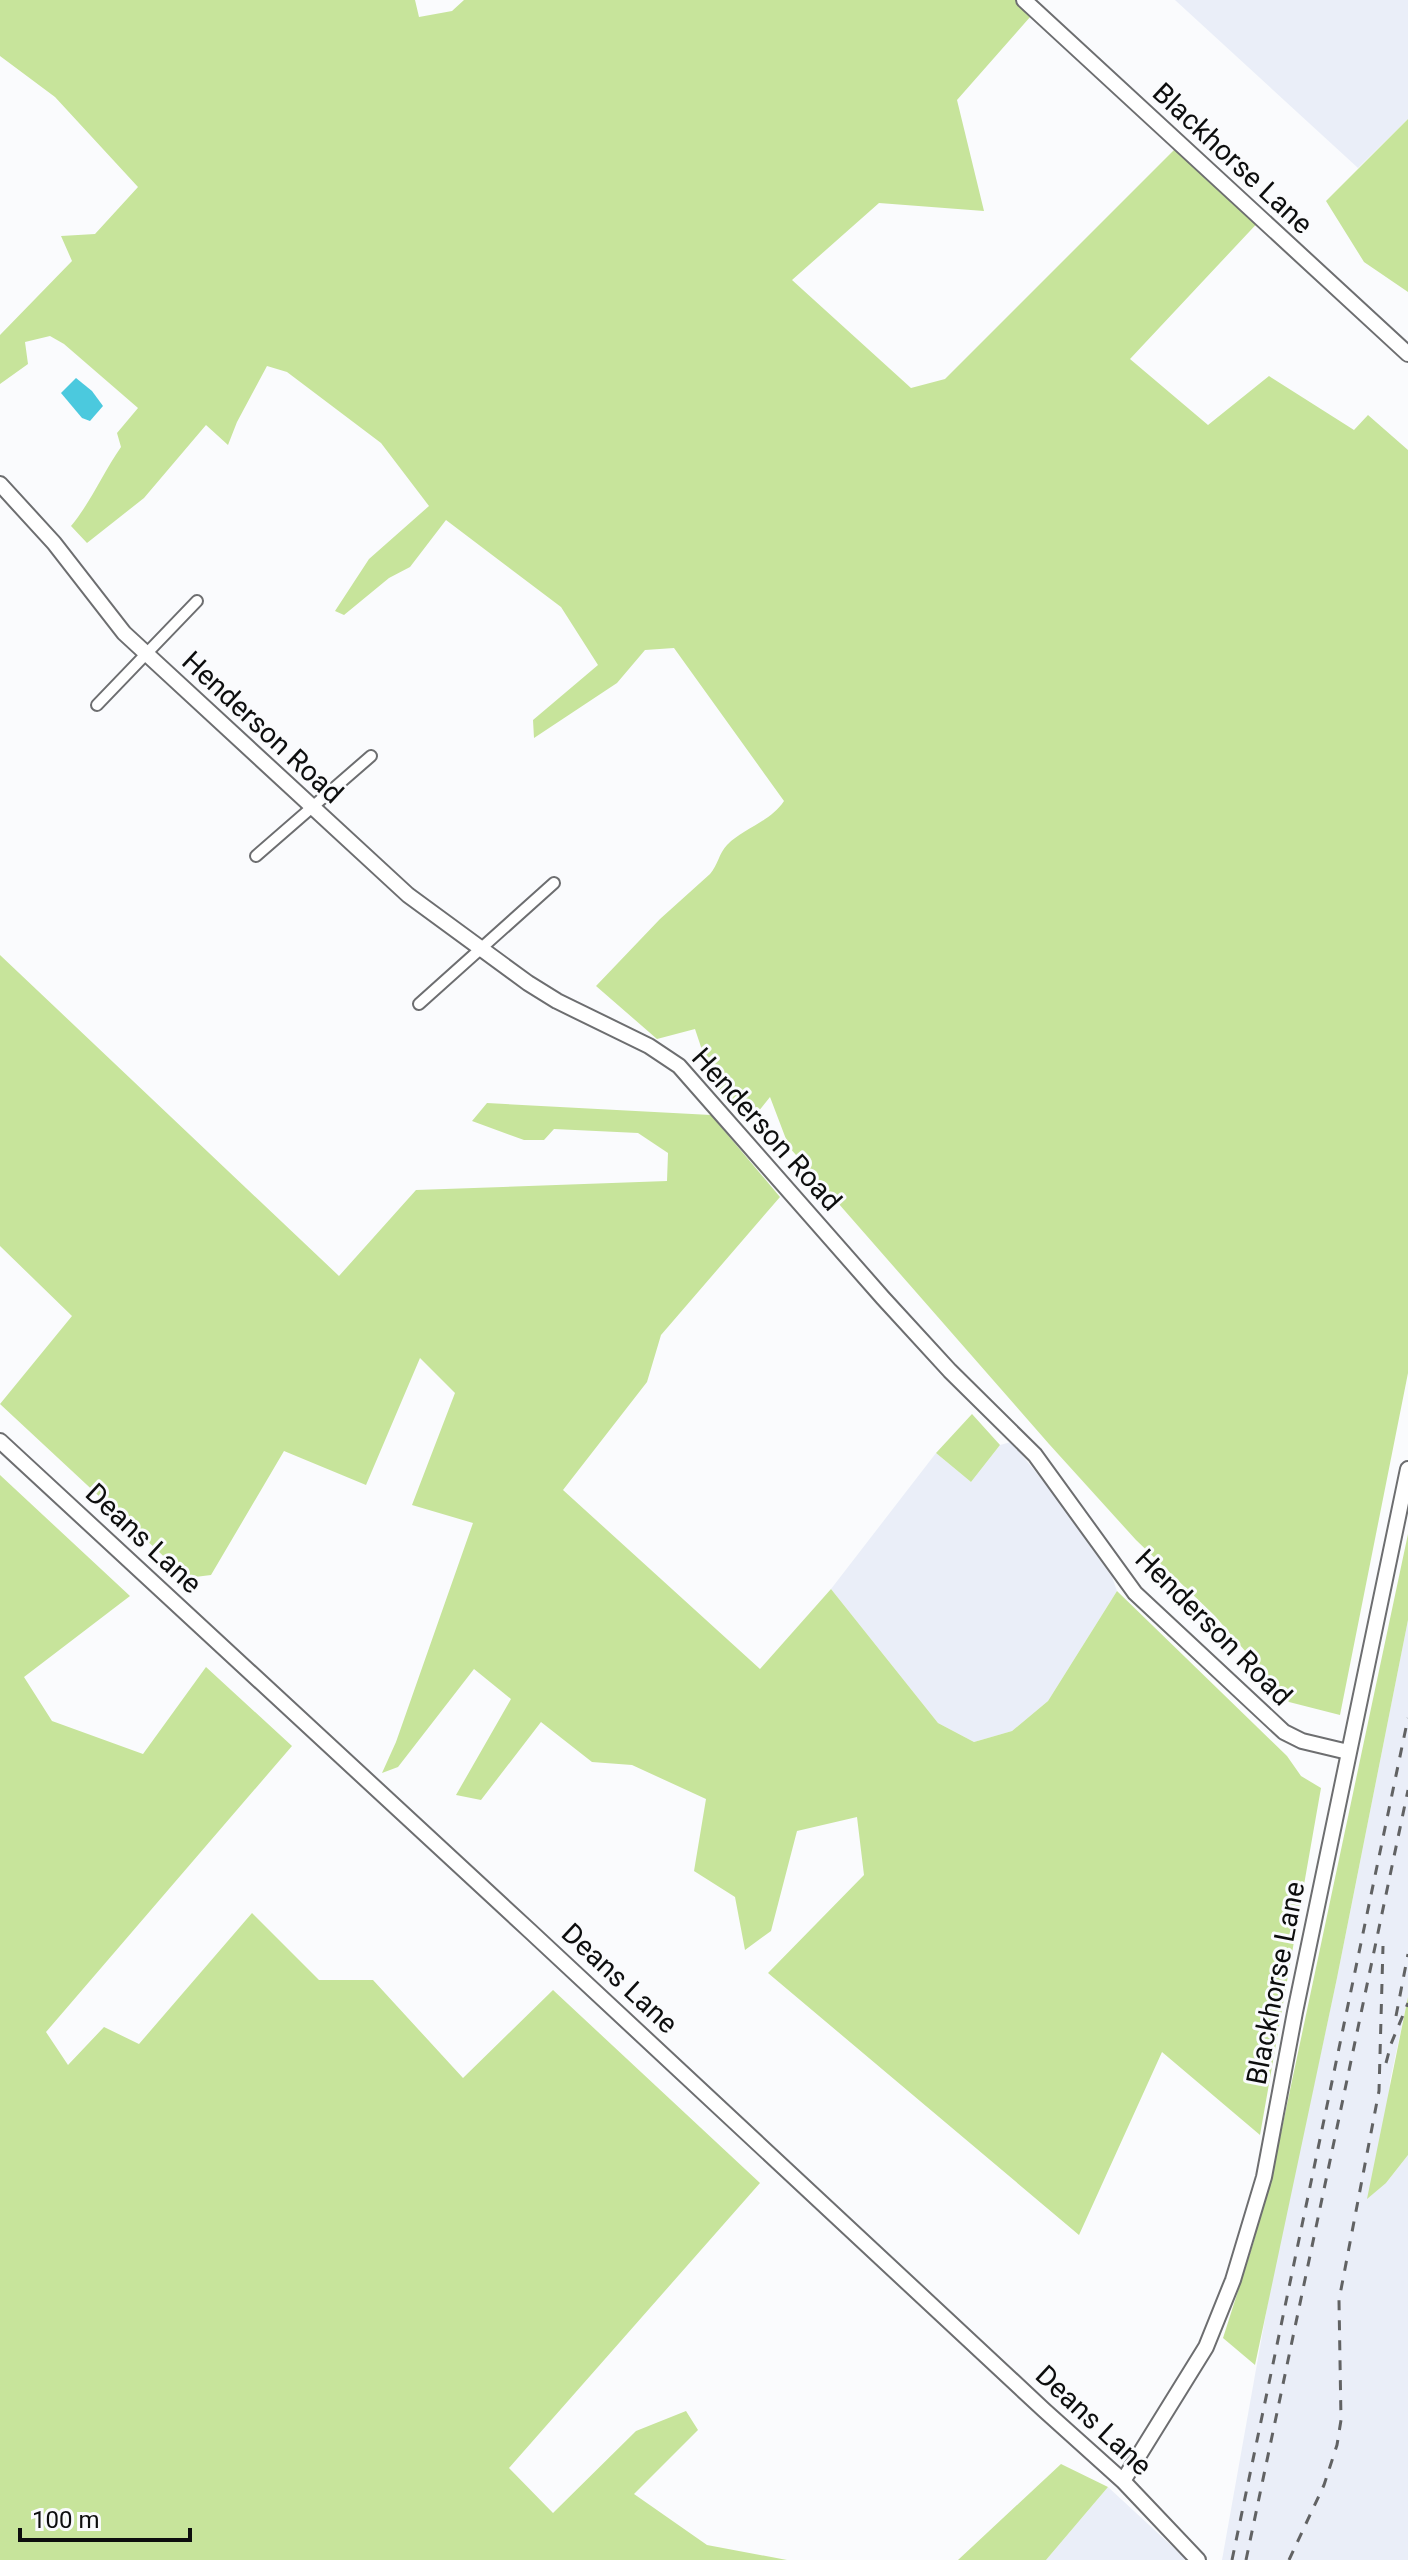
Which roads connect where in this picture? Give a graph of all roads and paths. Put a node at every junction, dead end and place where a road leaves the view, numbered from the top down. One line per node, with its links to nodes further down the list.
1 (1024, 0): 2 (street, Blackhorse Lane)
2 (1408, 354)
3 (0, 484): 5 (street, Henderson Road)
4 (197, 601): 5 (street)
5 (145, 654): 6 (street); 8 (street, Henderson Road)
6 (97, 705)
7 (371, 756): 8 (street)
8 (311, 808): 9 (street); 11 (street, Henderson Road)
9 (256, 856)
10 (554, 883): 11 (street)
11 (481, 949): 12 (street); 15 (street, Henderson Road)
12 (419, 1004)
13 (0, 1441): 16 (street, Deans Lane)
14 (1408, 1469): 15 (street, Blackhorse Lane)
15 (1348, 1752): 16 (street, Blackhorse Lane)
16 (1123, 2481): 17 (street, Deans Lane)
17 (1198, 2560)

